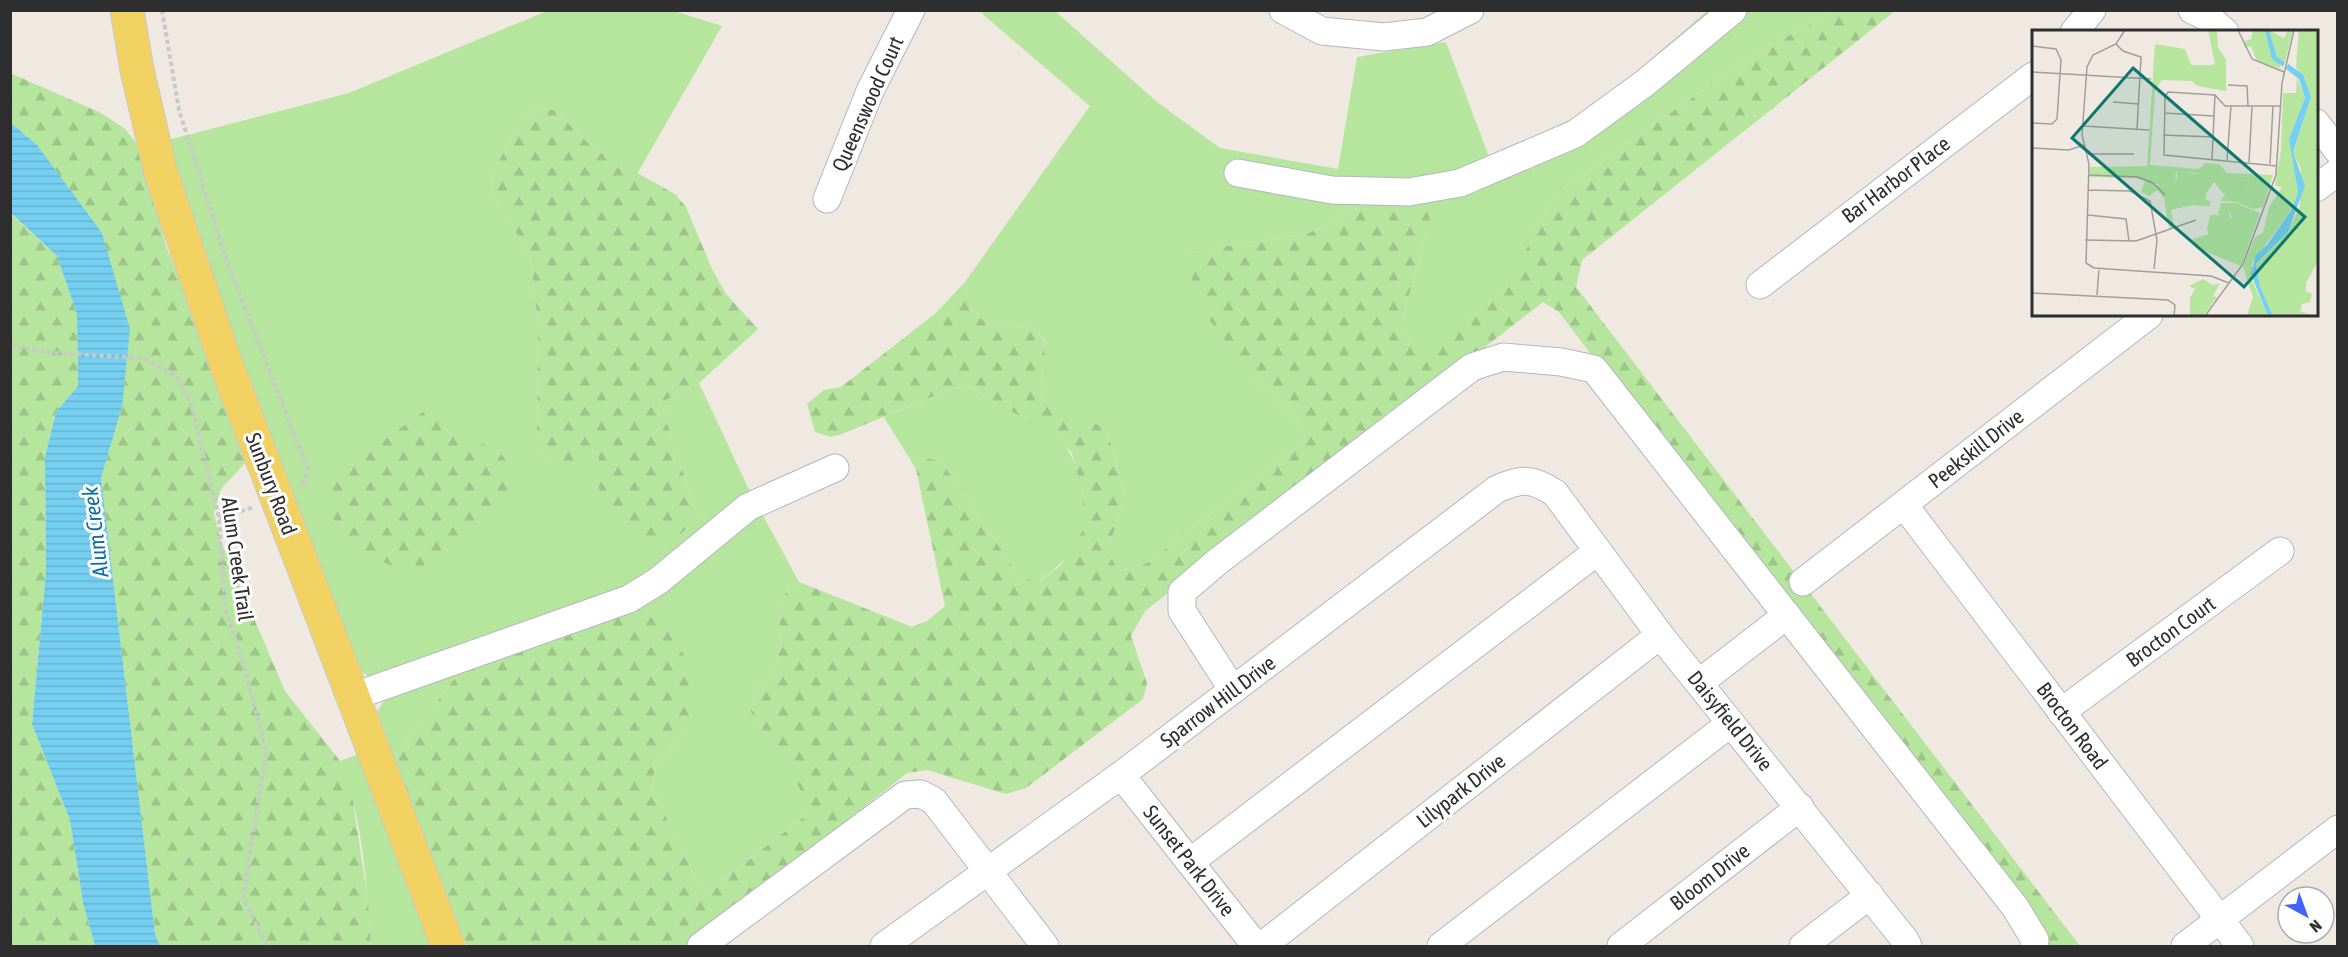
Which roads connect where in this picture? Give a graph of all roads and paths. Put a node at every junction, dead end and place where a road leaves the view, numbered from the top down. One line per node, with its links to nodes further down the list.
1 (127, 10): 21 (main road, Sunbury Road)
2 (162, 10): 21 (path)
3 (911, 10): 15 (street, Queenswood Court)
4 (1283, 10): 5 (street)
5 (1470, 10)
6 (1733, 10): 13 (street)
7 (2092, 10): 8 (street)
8 (2076, 30)
9 (2032, 77): 16 (street, Bar Harbor Place)
10 (2318, 126): 11 (street)
11 (2337, 151)
12 (2337, 172): 14 (street)
13 (1238, 173)
14 (2318, 186)
15 (827, 199)
16 (1760, 285)
17 (2148, 316): 22 (street, Peekskill Drive)
18 (10, 346): 23 (path, Alum Creek Trail)
19 (835, 468): 31 (street)
20 (1555, 493): 24 (street, Daisyfield Drive); 30 (street, Sparrow Hill Drive)
21 (277, 500): 23 (path); 31 (main road, Sunbury Road)
22 (1904, 505): 26 (street, Peekskill Drive); 32 (street, Brocton Road)
23 (219, 518): 42 (path, Alum Creek Trail)
24 (1598, 551): 28 (street, Daisyfield Drive); 37 (street)
25 (2280, 551): 32 (street, Brocton Court)
26 (1803, 582)
27 (1787, 615): 29 (street); 30 (street); 52 (street)
28 (1660, 635): 29 (street, Daisyfield Drive); 47 (street, Lilypark Drive)
29 (1699, 683): 33 (street, Daisyfield Drive)
30 (1233, 690): 34 (street, Sparrow Hill Drive)
31 (352, 697): 43 (main road, Sunbury Road)
32 (2061, 712): 40 (street, Brocton Road)
33 (1731, 723): 35 (street, Daisyfield Drive); 48 (street)
34 (1121, 775): 37 (street, Sunset Park Drive); 38 (street, Sparrow Hill Drive)
35 (1800, 807): 39 (street, Daisyfield Drive); 49 (street, Bloom Drive)
36 (2337, 829): 40 (street)
37 (1190, 862): 46 (street, Sunset Park Drive)
38 (986, 870): 41 (street, Sparrow Hill Drive); 44 (street); 45 (street)
39 (1870, 895): 50 (street); 51 (street, Daisyfield Drive)
40 (2219, 920): 53 (street); 54 (street, Brocton Road)
41 (895, 943)
42 (267, 946)
43 (448, 946)
44 (701, 946)
45 (1045, 946)
46 (1256, 946)
47 (1262, 946)
48 (1441, 946)
49 (1621, 946)
50 (1803, 946)
51 (1908, 946)
52 (2034, 946)
53 (2185, 946)
54 (2240, 946)

